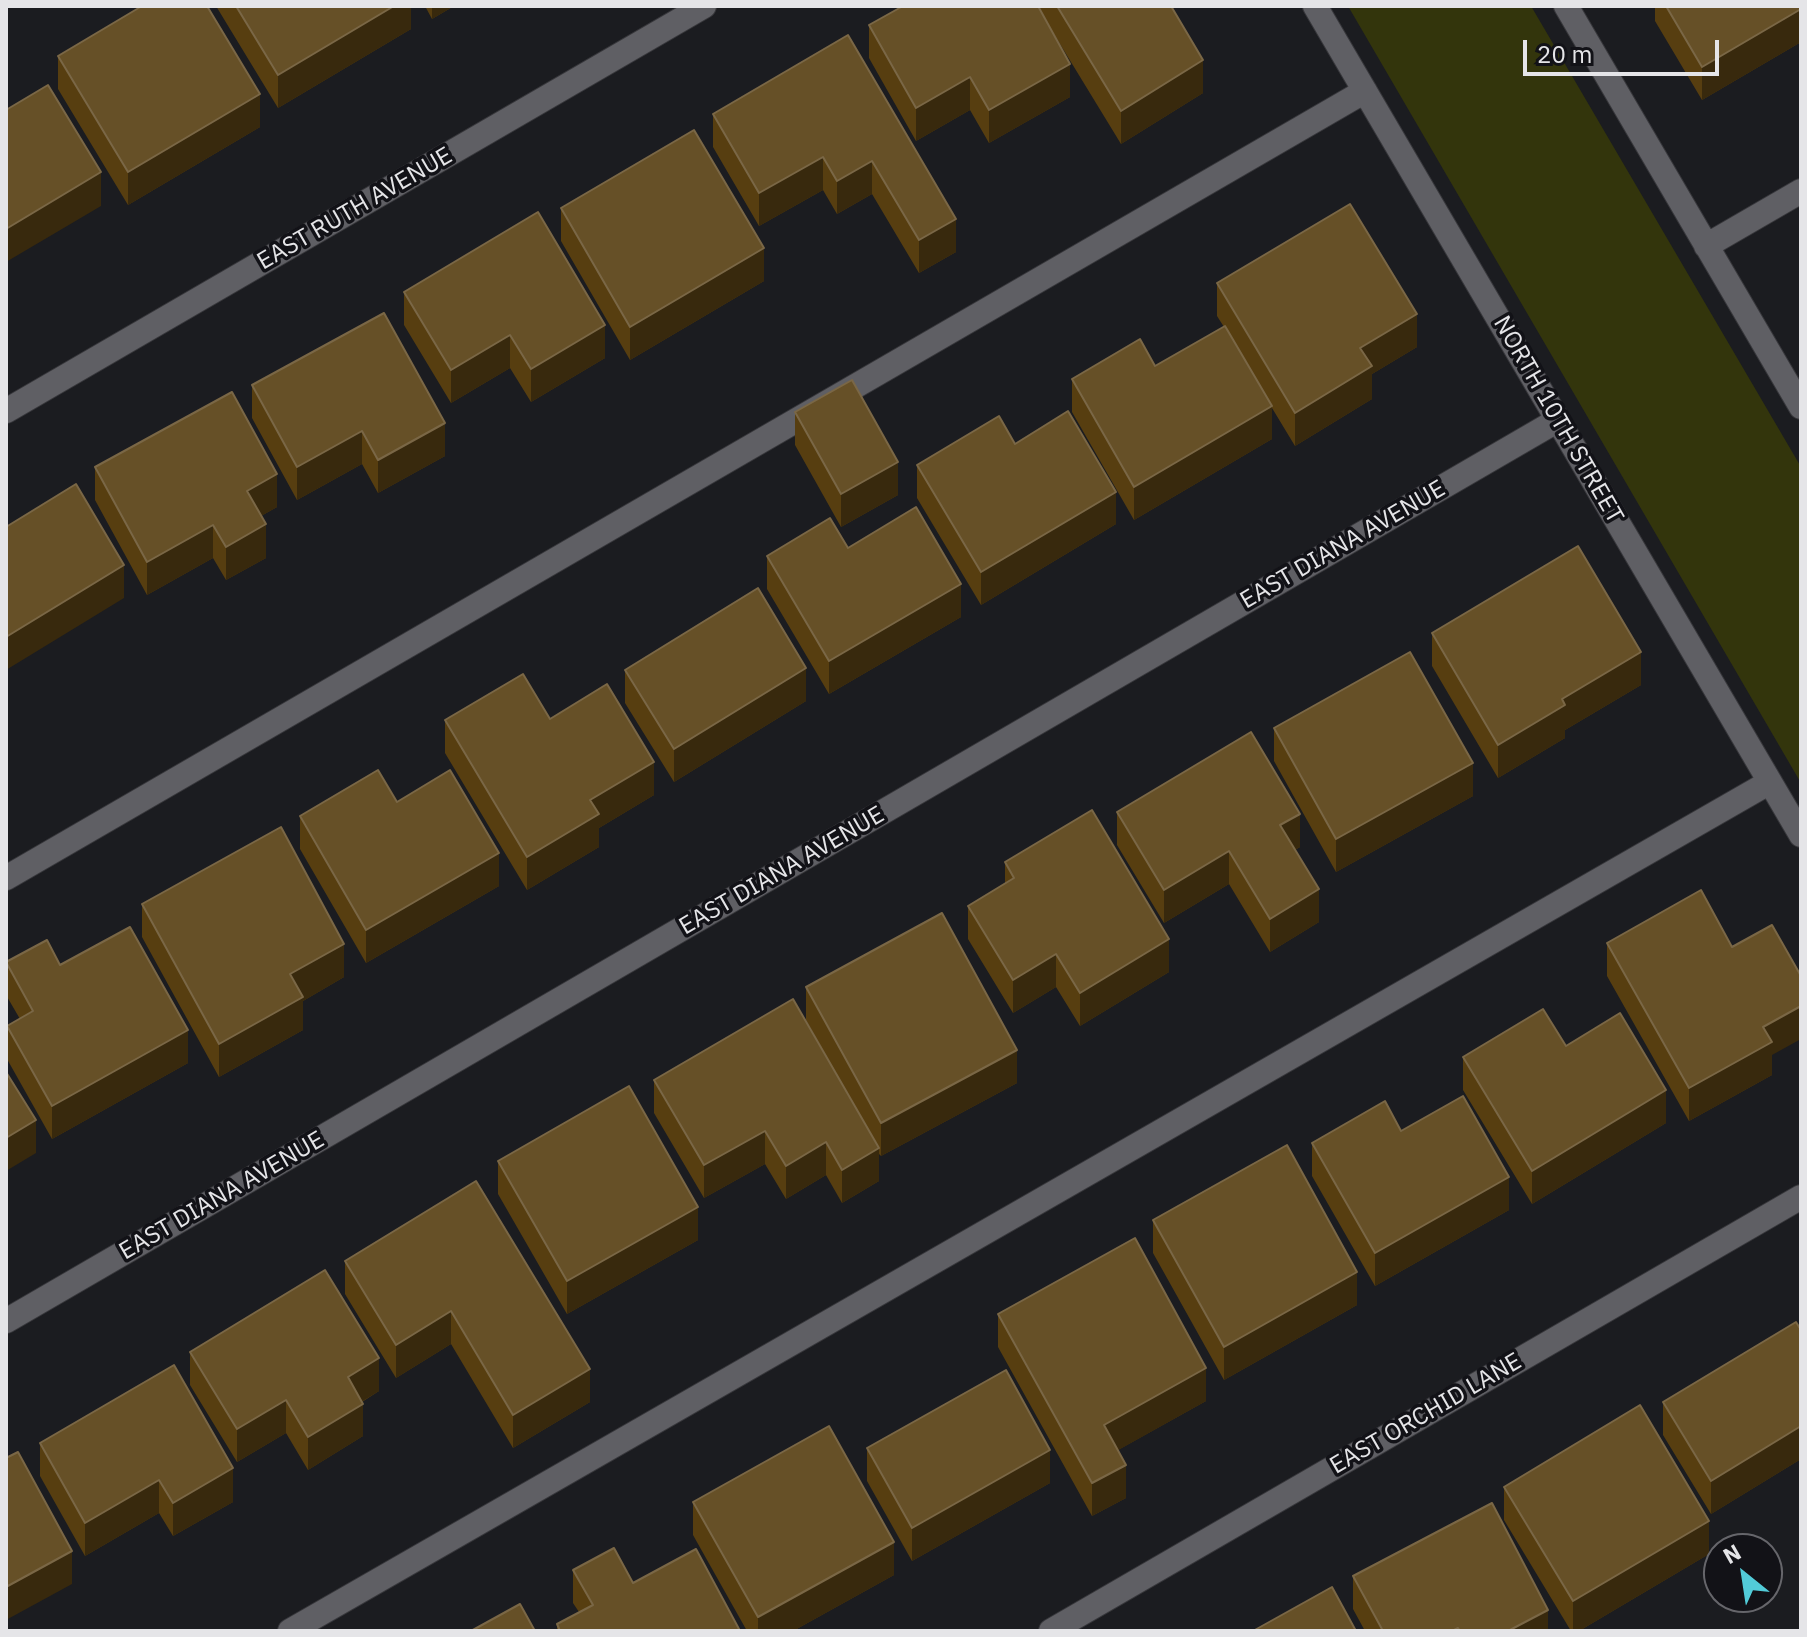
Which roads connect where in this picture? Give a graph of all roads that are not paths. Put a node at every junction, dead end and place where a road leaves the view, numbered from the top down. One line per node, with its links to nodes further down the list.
1 (704, 6): 8 (street, EAST RUTH AVENUE)
2 (1315, 6): 4 (street, NORTH 10TH STREET)
3 (1566, 6): 6 (street)
4 (1365, 91): 9 (street, NORTH 10TH STREET); 12 (street)
5 (1801, 191): 6 (street)
6 (1706, 246): 7 (street)
7 (1801, 407)
8 (6, 411)
9 (1558, 420): 10 (street, NORTH 10TH STREET); 14 (street, EAST DIANA AVENUE)
10 (1770, 782): 11 (street, NORTH 10TH STREET); 15 (street)
11 (1801, 835)
12 (6, 878)
13 (1801, 1197): 16 (street, EAST ORCHID LANE)
14 (6, 1321)
15 (290, 1631)
16 (1051, 1631)

